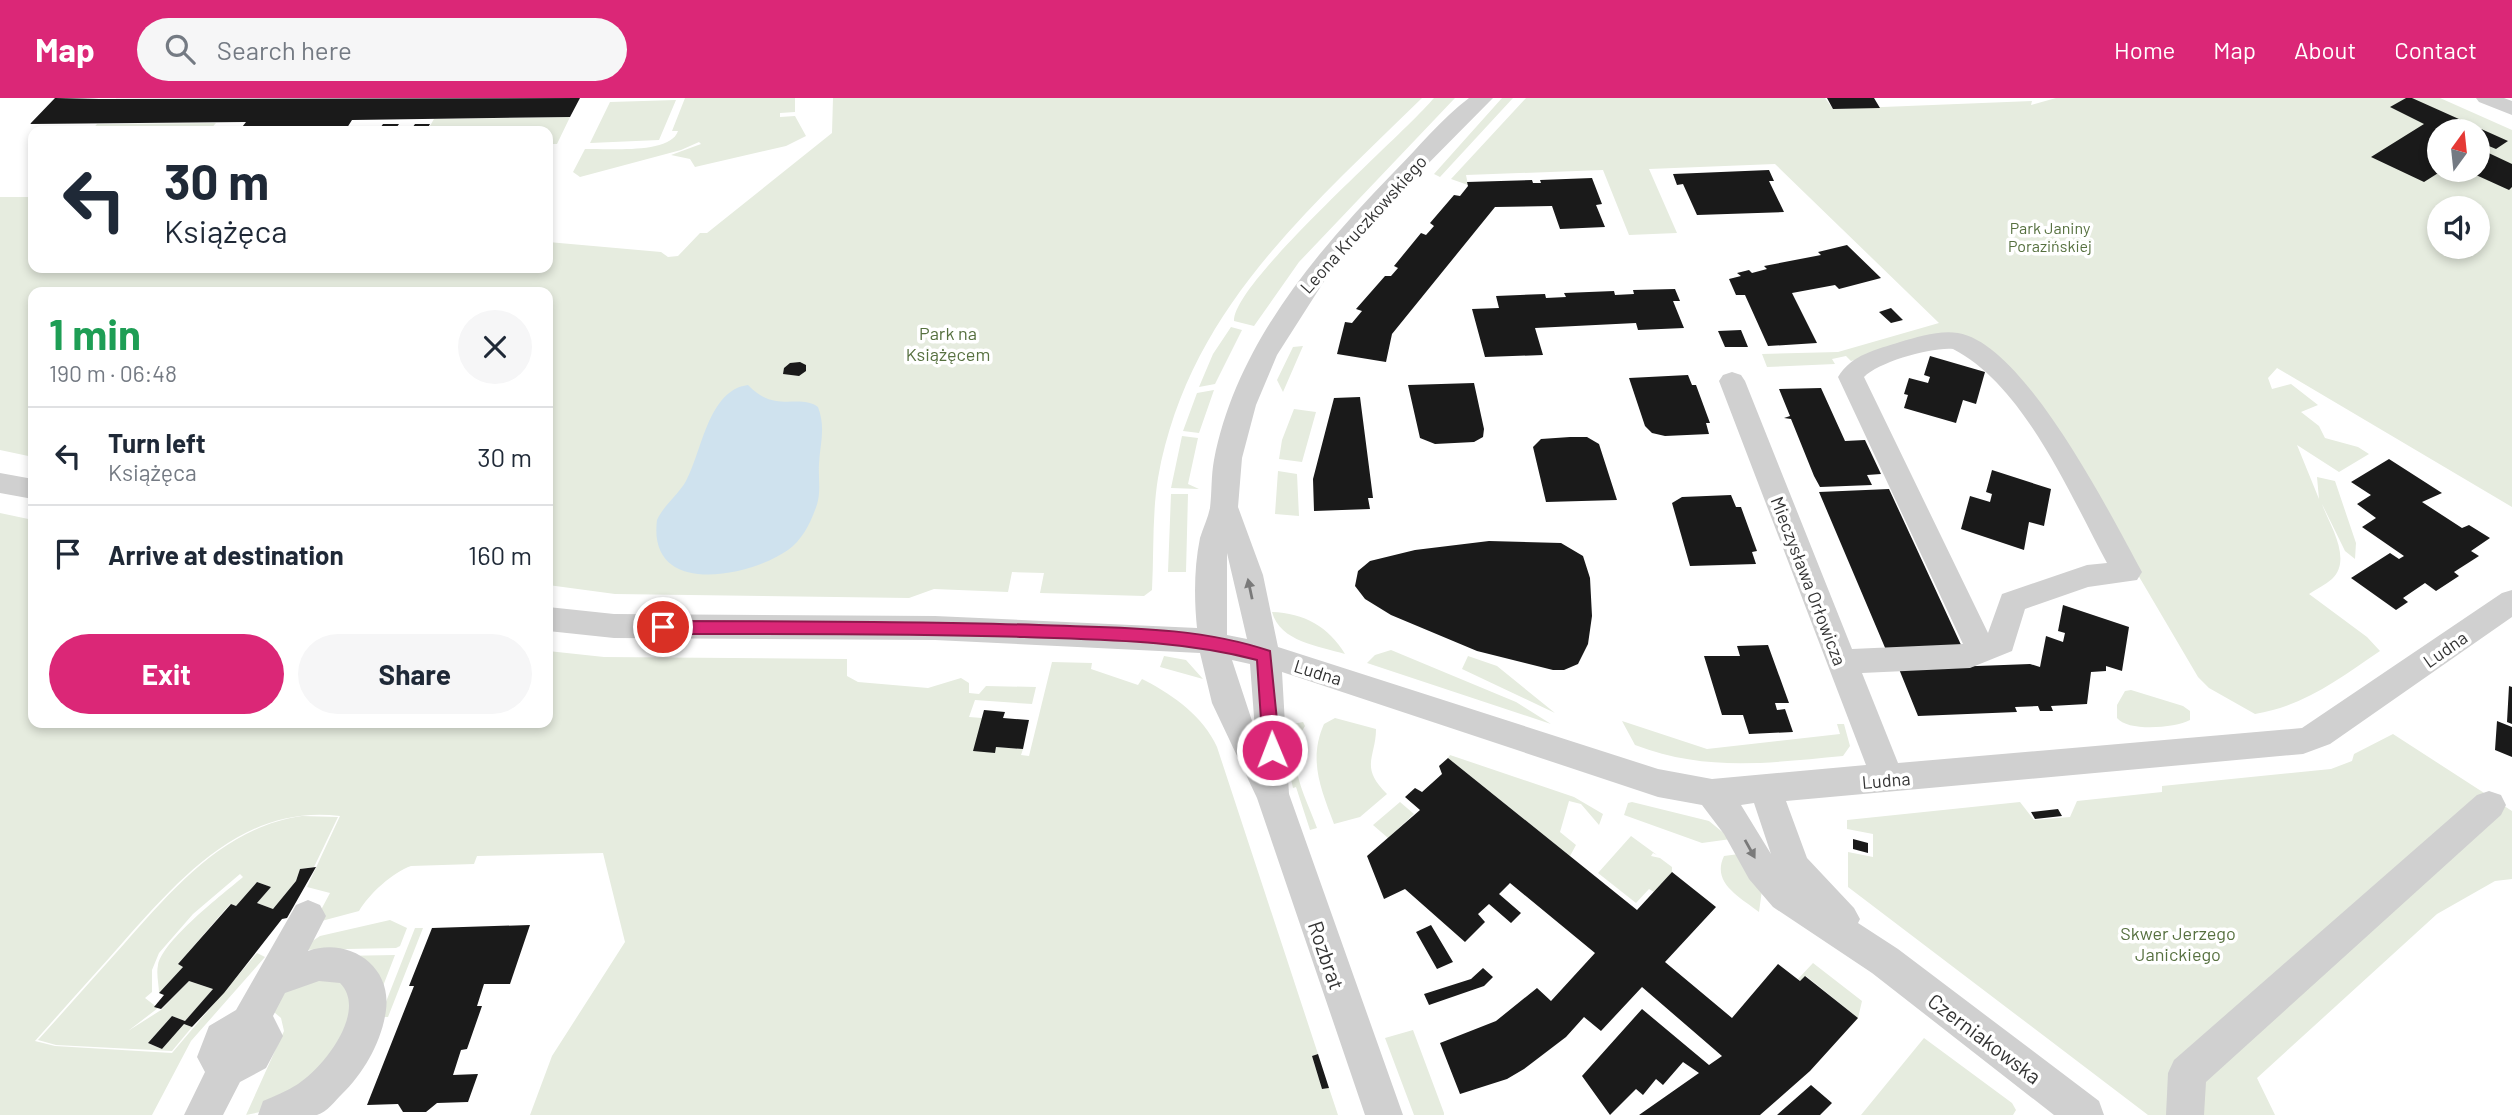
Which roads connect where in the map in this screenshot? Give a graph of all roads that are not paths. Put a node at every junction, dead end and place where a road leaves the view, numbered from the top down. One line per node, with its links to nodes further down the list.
1 (2486, 98): 3 (street)
2 (1475, 102): 7 (street, Leona Kruczkowskiego)
3 (2512, 109)
4 (1732, 381): 12 (street, Mieczysława Orłowicza)
5 (0, 482): 6 (street)
6 (28, 488)
7 (1224, 507): 10 (street, one-way to 7); 10 (street, Leona Kruczkowskiego)
8 (2512, 601): 13 (street, Ludna)
9 (553, 619): 10 (street, Ludna)
10 (1238, 649): 15 (street, Ludna); 16 (street, Rozbrat); 16 (street, Rozbrat)
11 (1982, 651): 11 (street); 12 (street)
12 (1841, 662): 13 (street, Mieczysława Orłowicza)
13 (1888, 779): 14 (street, Ludna)
14 (1766, 791): 15 (street, Ludna); 19 (street, Czerniakowska)
15 (1712, 793): 19 (street, Czerniakowska, one-way to 19)
16 (1272, 794): 23 (street, Rozbrat)
17 (2488, 805): 25 (street)
18 (308, 916): 20 (street)
19 (1885, 961): 24 (street, Czerniakowska)
20 (273, 980): 21 (street); 22 (street)
21 (203, 1115)
22 (277, 1115)
23 (1384, 1115)
24 (2085, 1115)
25 (2185, 1115)

